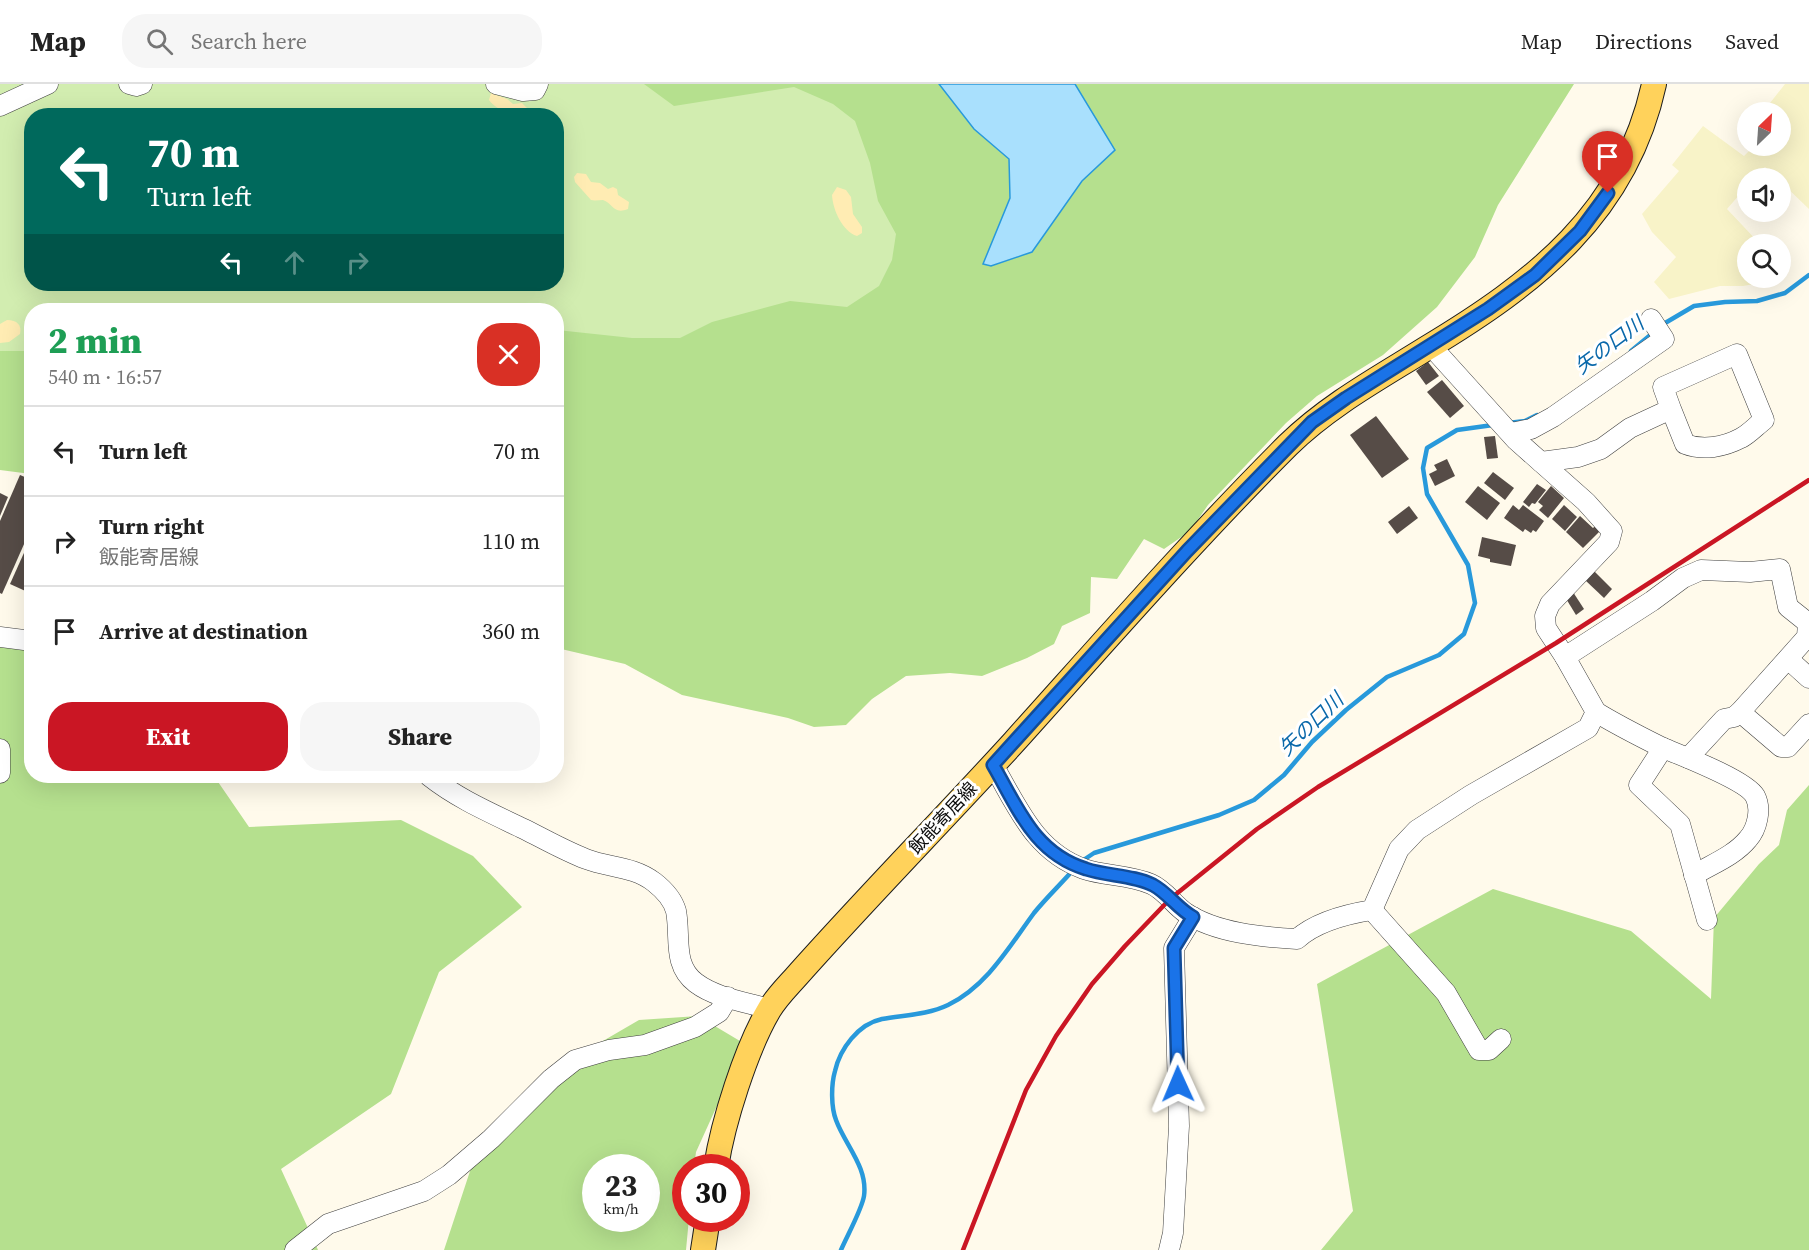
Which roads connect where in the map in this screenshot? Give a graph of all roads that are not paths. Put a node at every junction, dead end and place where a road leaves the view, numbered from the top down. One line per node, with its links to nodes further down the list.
1 (48, 84): 7 (street)
2 (129, 84): 3 (street)
3 (142, 84)
4 (496, 84): 5 (street)
5 (538, 84)
6 (1654, 84): 9 (main road, 飯能寄居線)
7 (0, 106)
8 (1655, 326): 11 (street)
9 (1431, 346): 11 (street); 24 (main road, 飯能寄居線)
10 (1671, 409): 10 (street); 12 (street)
11 (1510, 433): 12 (street)
12 (1541, 462): 15 (street)
13 (0, 637): 14 (street)
14 (24, 640)
15 (1565, 657): 16 (street); 18 (street)
16 (1788, 659): 17 (street); 19 (street)
17 (1809, 678)
18 (1596, 712): 21 (street); 28 (street)
19 (1740, 712): 20 (street); 23 (street)
20 (1809, 724)
21 (1663, 748): 23 (street); 27 (street)
22 (0, 749): 25 (street)
23 (1688, 758): 27 (street)
24 (993, 765): 29 (street); 32 (main road, 飯能寄居線)
25 (0, 774)
26 (438, 783): 31 (street)
27 (1694, 875): 30 (street)
28 (1372, 910): 29 (street); 33 (street)
29 (1193, 917): 38 (street)
30 (1707, 920)
31 (728, 997): 32 (street); 36 (street)
32 (769, 1009): 34 (main road, 飯能寄居線)
33 (1501, 1039)
34 (719, 1154)
35 (706, 1232): 37 (main road)
36 (295, 1250)
37 (703, 1250)
38 (1169, 1250)

